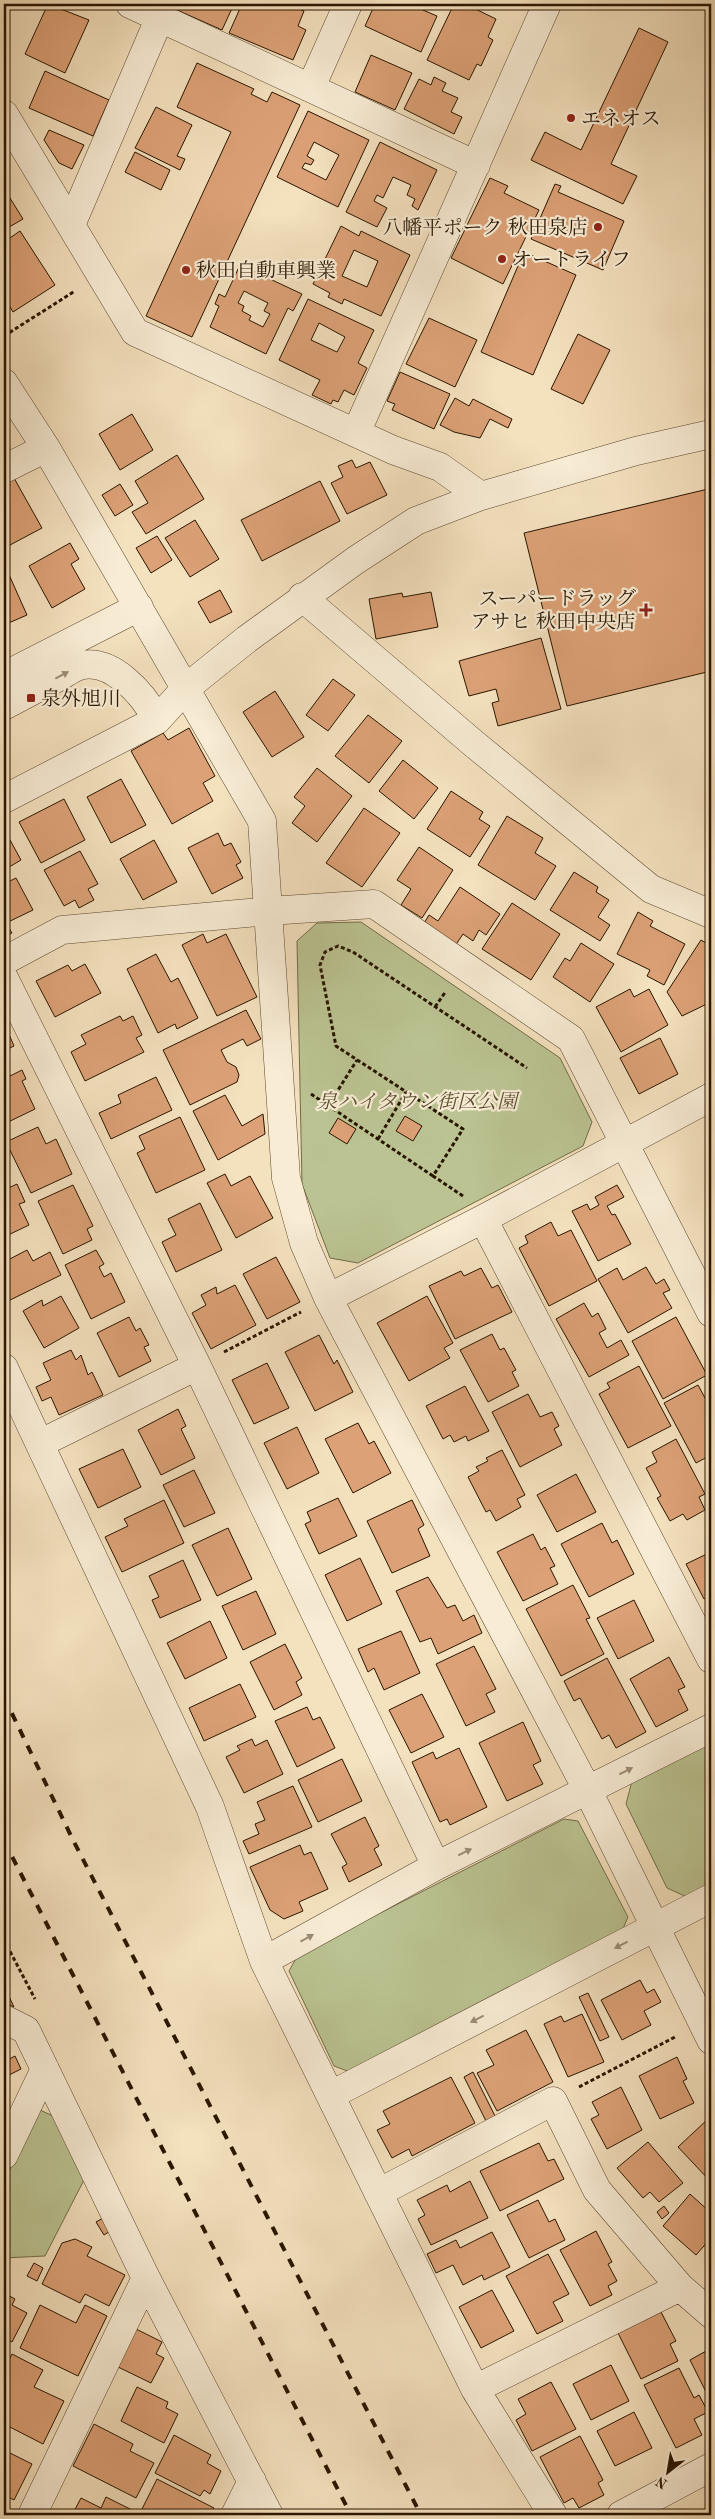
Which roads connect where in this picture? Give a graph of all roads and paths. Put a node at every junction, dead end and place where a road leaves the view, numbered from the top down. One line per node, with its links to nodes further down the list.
1 (348, 4): 4 (street)
2 (547, 4): 6 (street)
3 (145, 8): 4 (street); 7 (street)
4 (311, 87): 6 (street)
5 (4, 114): 7 (street)
6 (476, 165): 11 (street)
7 (70, 225): 8 (street)
8 (100, 274): 9 (path); 11 (street)
9 (4, 336)
10 (4, 383): 13 (street)
11 (356, 432): 15 (street)
12 (711, 434): 15 (street)
13 (46, 448): 14 (street); 17 (street)
14 (4, 469)
15 (482, 496): 16 (street)
16 (302, 597): 20 (street); 26 (street)
17 (135, 600): 18 (street); 19 (street); 20 (street)
18 (4, 661)
19 (4, 676)
20 (186, 688): 22 (street); 25 (street)
21 (4, 706): 22 (street, one-way to 22)
22 (153, 713): 23 (street); 24 (street)
23 (4, 780)
24 (4, 799)
25 (269, 911): 27 (street); 31 (street); 36 (street)
26 (711, 914)
27 (4, 961)
28 (4, 978): 41 (street)
29 (357, 1060): 30 (path); 32 (path); 34 (path)
30 (527, 1068)
31 (280, 1074): 34 (path); 39 (street)
32 (406, 1092): 35 (path); 37 (path)
33 (711, 1097): 36 (street)
34 (328, 1106): 35 (path)
35 (378, 1139): 37 (path)
36 (624, 1142): 38 (street); 40 (street)
37 (433, 1176): 38 (path)
38 (483, 1219): 39 (street); 44 (street)
39 (328, 1298): 41 (path); 46 (street)
40 (711, 1313)
41 (197, 1366): 43 (street); 47 (street)
42 (4, 1368): 43 (street)
43 (41, 1443): 50 (street)
44 (711, 1659)
45 (711, 1728): 46 (street, one-way to 45)
46 (588, 1790): 47 (street, one-way to 46); 49 (street)
47 (436, 1866): 50 (street, one-way to 47)
48 (711, 1898): 49 (street)
49 (654, 1928): 52 (street); 54 (street, one-way to 54)
50 (264, 1961): 54 (street)
51 (4, 2019): 53 (street)
52 (707, 2031): 55 (path)
53 (45, 2069): 56 (street); 58 (street)
54 (331, 2095): 57 (street)
55 (553, 2101): 57 (street); 59 (street)
56 (4, 2155)
57 (378, 2194): 61 (street)
58 (146, 2278): 63 (street); 64 (street)
59 (680, 2287): 60 (street); 61 (street)
60 (711, 2314)
61 (475, 2389): 67 (street)
62 (711, 2467): 68 (street)
63 (252, 2481): 65 (street); 66 (street)
64 (32, 2515)
65 (235, 2515)
66 (269, 2515)
67 (553, 2515)
68 (621, 2515)

